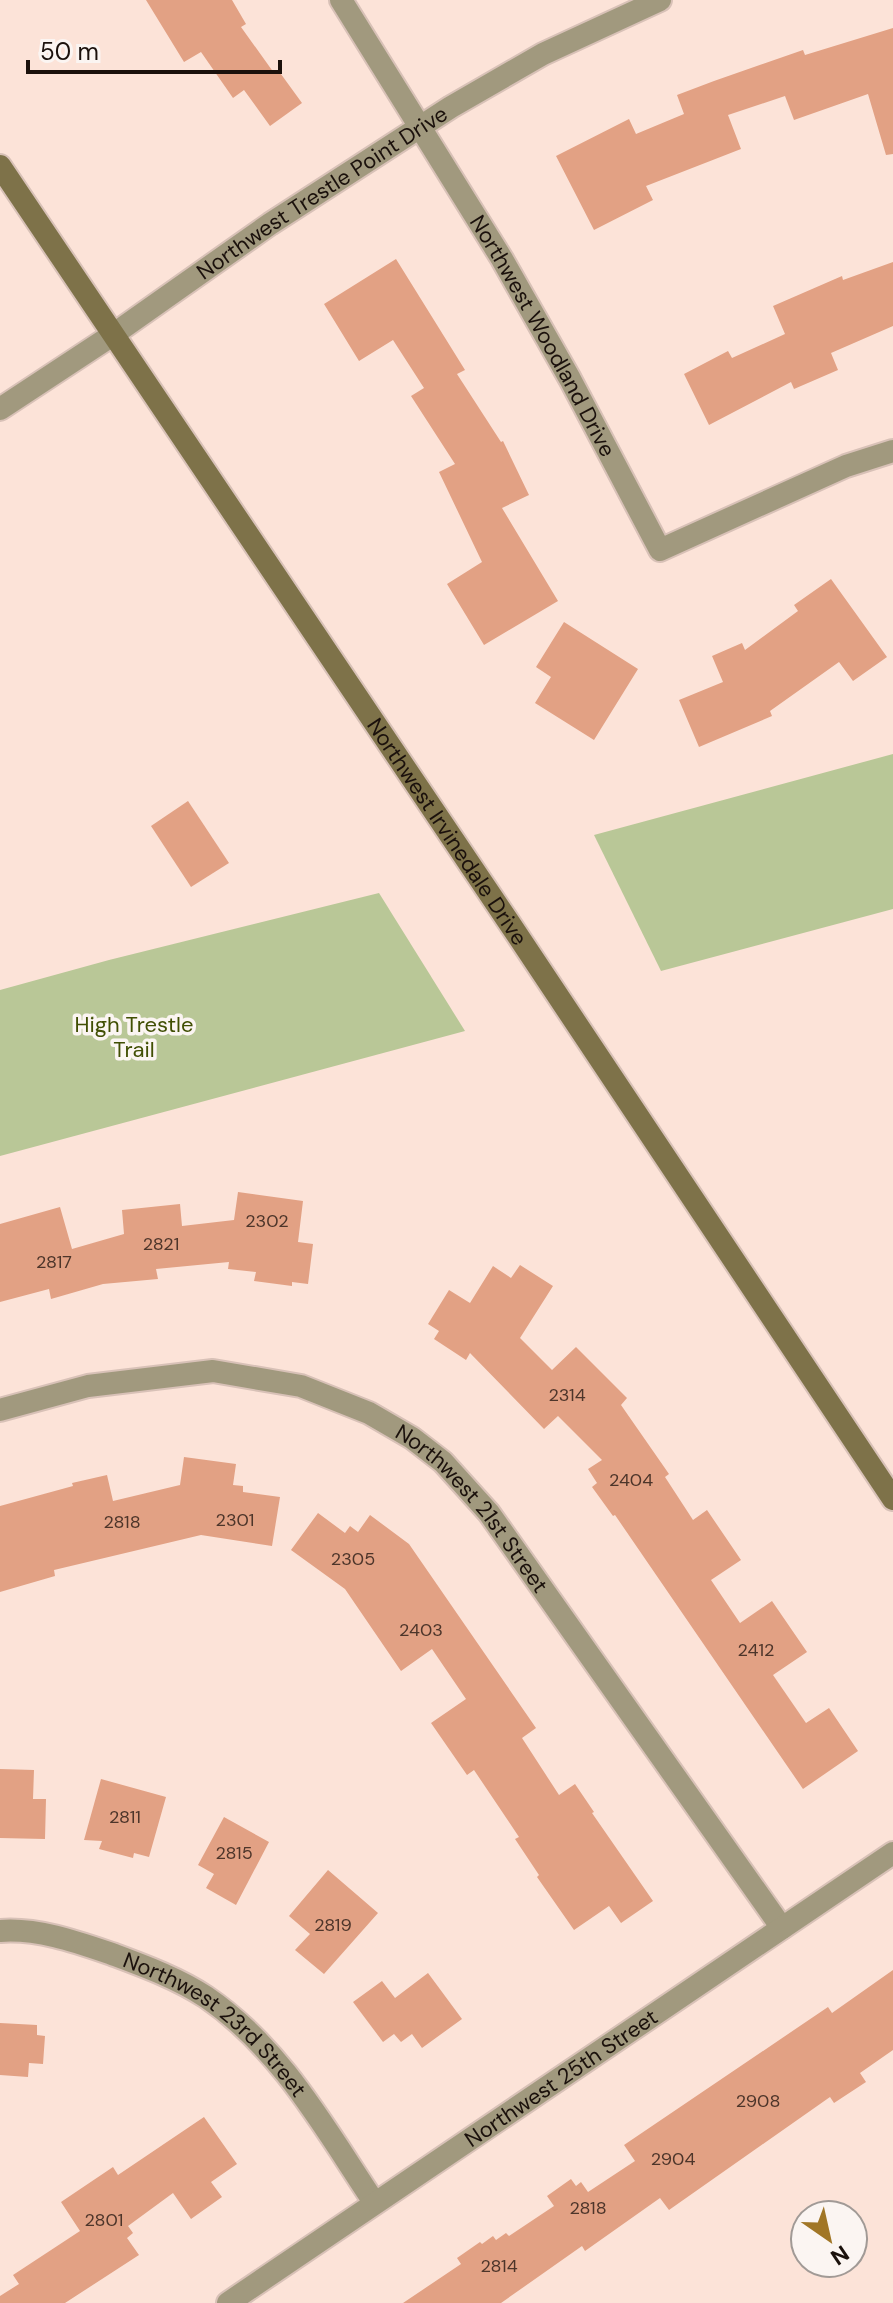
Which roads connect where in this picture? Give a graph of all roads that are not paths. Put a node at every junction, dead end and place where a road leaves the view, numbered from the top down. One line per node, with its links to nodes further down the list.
1 (341, 0): 3 (street, Northwest Woodland Drive)
2 (660, 0): 3 (street, Northwest Trestle Point Drive)
3 (420, 126): 5 (street, Northwest Trestle Point Drive); 7 (street, Northwest Woodland Drive)
4 (0, 166): 5 (main road, Northwest Irvinedale Drive)
5 (114, 334): 6 (street, Northwest Trestle Point Drive); 9 (main road, Northwest Irvinedale Drive)
6 (0, 409)
7 (893, 451)
8 (0, 1410): 11 (street, Northwest 21st Street)
9 (893, 1499)
10 (893, 1853): 11 (street, Northwest 25th Street)
11 (782, 1928): 13 (street, Northwest 25th Street)
12 (0, 1931): 13 (street, Northwest 23rd Street)
13 (374, 2202): 14 (street, Northwest 25th Street)
14 (228, 2303)

